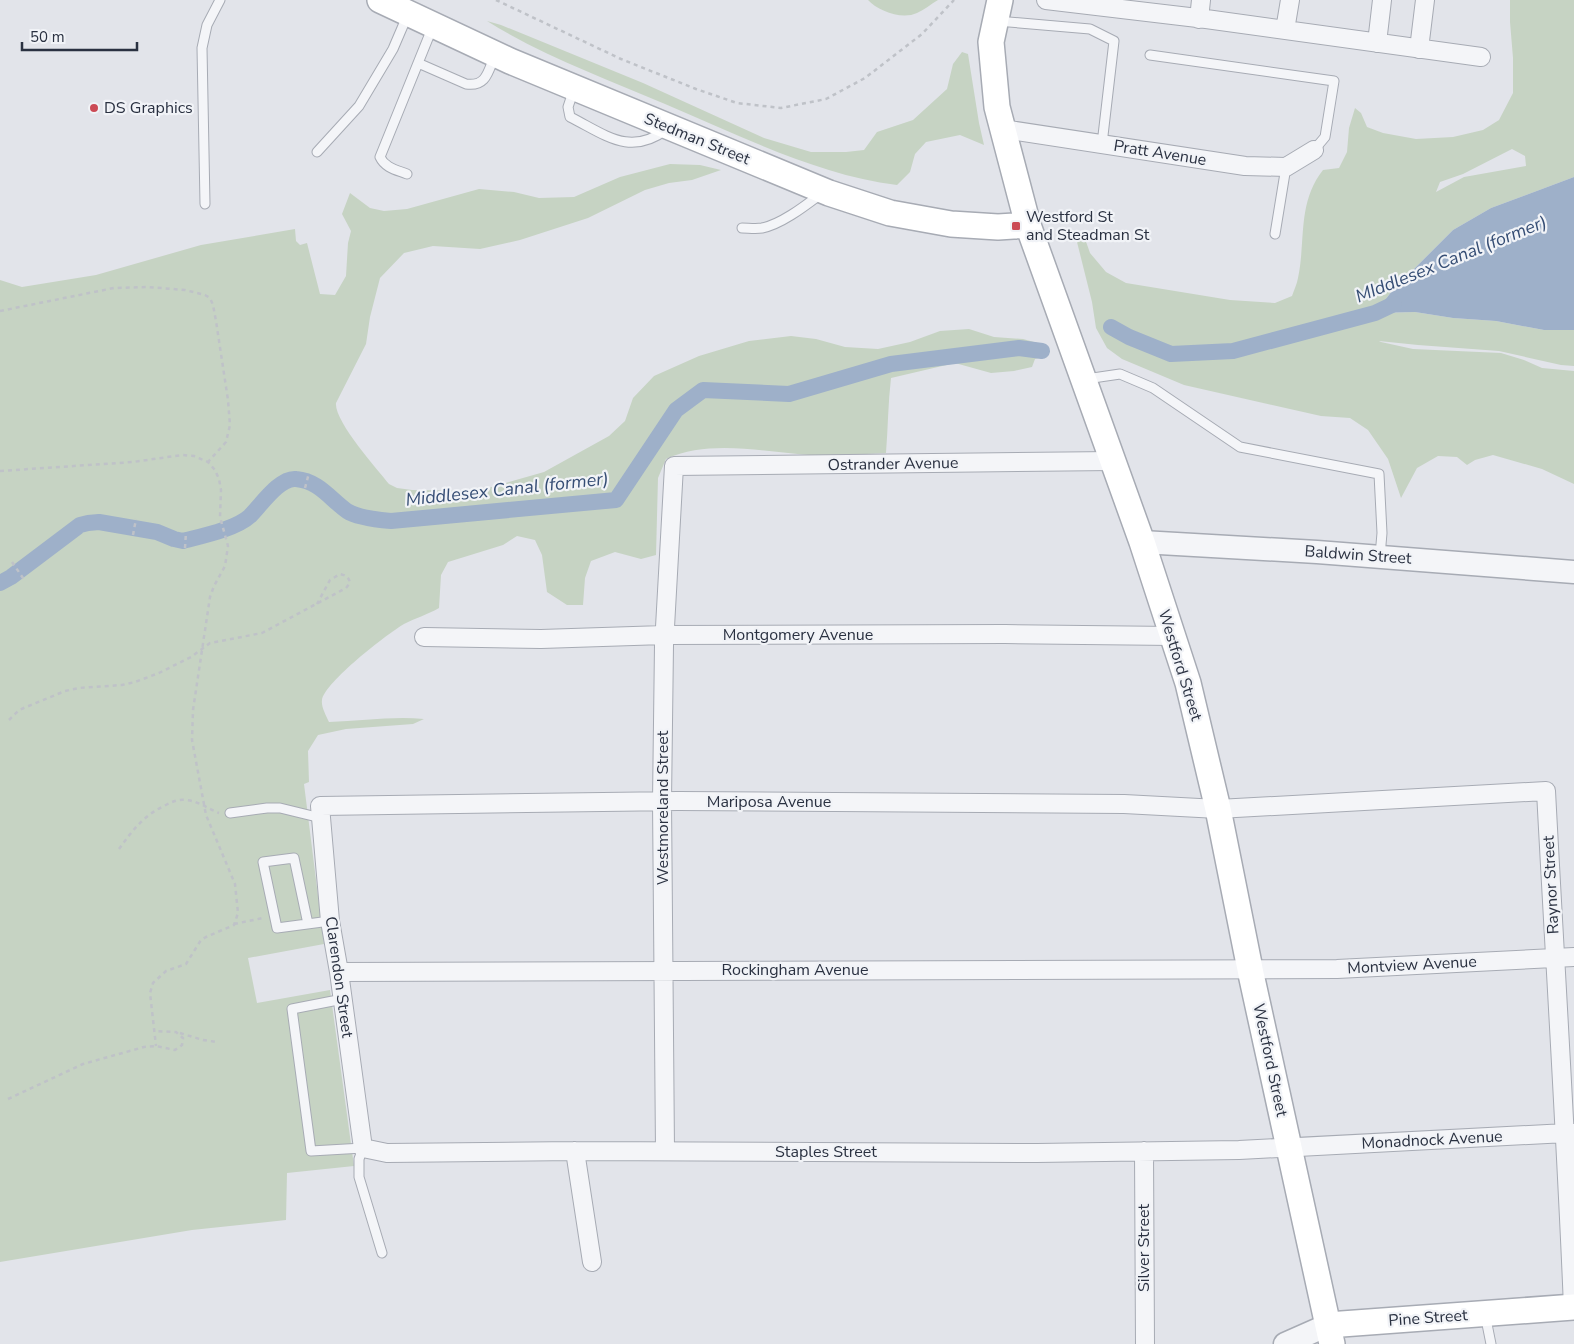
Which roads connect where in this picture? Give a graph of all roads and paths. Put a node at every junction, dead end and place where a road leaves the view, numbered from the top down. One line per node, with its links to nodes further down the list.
1 (220, 0): 28 (lane)
2 (380, 0): 11 (main road, Stedman Street)
3 (496, 0): 4 (path)
4 (954, 0)
5 (1046, 0): 12 (street)
6 (1202, 0): 12 (street)
7 (1290, 0): 14 (street)
8 (1382, 0): 15 (street)
9 (1425, 0): 16 (street)
10 (998, 11): 21 (main road, Westford Street); 22 (lane)
11 (408, 14): 13 (main road, Stedman Street); 24 (lane)
12 (1199, 18): 14 (street)
13 (433, 26): 17 (main road, Stedman Street); 20 (lane)
14 (1285, 30): 15 (street)
15 (1377, 43): 16 (street)
16 (1420, 49): 19 (street)
17 (496, 55): 20 (lane); 27 (main road, Stedman Street)
18 (1150, 55): 23 (lane)
19 (1481, 57)
20 (418, 63): 26 (lane)
21 (1003, 129): 22 (street, Pratt Avenue); 29 (main road, Westford Street)
22 (1102, 144): 25 (street, Pratt Avenue)
23 (1314, 150): 25 (street)
24 (317, 152)
25 (1286, 167): 31 (lane)
26 (407, 174)
27 (824, 190): 29 (main road, Stedman Street); 30 (lane)
28 (205, 204)
29 (1028, 225): 33 (main road, Westford Street)
30 (742, 228)
31 (1275, 234)
32 (0, 311): 35 (path)
33 (1084, 379): 34 (main road, Westford Street); 45 (lane)
34 (1113, 461): 36 (street, Ostrander Avenue); 43 (main road, Westford Street)
35 (208, 462): 37 (path); 53 (path)
36 (674, 466): 50 (street, Westmoreland Street)
37 (0, 470)
38 (309, 473): 39 (path)
39 (305, 488)
40 (136, 519): 42 (path)
41 (186, 532): 44 (path)
42 (133, 535)
43 (1142, 542): 45 (street, Baldwin Street); 51 (main road, Westford Street)
44 (185, 548)
45 (1380, 557): 47 (street, Baldwin Street)
46 (12, 562): 48 (path)
47 (1574, 572)
48 (26, 581)
49 (317, 604): 49 (path); 53 (path)
50 (664, 635): 51 (street, Montgomery Avenue); 52 (street, Montgomery Avenue); 55 (street, Westmoreland Street)
51 (1173, 636): 57 (main road, Westford Street)
52 (424, 637)
53 (201, 649): 54 (path); 56 (path)
54 (9, 720)
55 (662, 801): 57 (street, Mariposa Avenue); 58 (street, Mariposa Avenue); 68 (street, Westmoreland Street)
56 (204, 804): 59 (path); 60 (path); 63 (path)
57 (1218, 809): 66 (street, Raynor Street); 67 (main road, Westford Street)
58 (321, 812): 59 (lane); 62 (street, Clarendon Street)
59 (230, 813)
60 (119, 849)
61 (275, 916): 63 (path); 64 (lane); 64 (lane)
62 (330, 921): 64 (lane); 69 (street, Clarendon Street)
63 (234, 924): 71 (path)
64 (308, 924)
65 (1574, 957): 66 (street, Montview Avenue)
66 (1554, 958): 67 (street, Montview Avenue); 76 (street, Raynor Street)
67 (1250, 969): 68 (street, Rockingham Avenue); 78 (main road, Westford Street)
68 (663, 970): 69 (street, Rockingham Avenue); 80 (street, Westmoreland Street)
69 (339, 972): 70 (street, Clarendon Street)
70 (342, 999): 77 (street, Clarendon Street); 77 (lane)
71 (154, 1031): 72 (path); 74 (path)
72 (176, 1032): 73 (path); 74 (path)
73 (217, 1042)
74 (156, 1046): 75 (path)
75 (8, 1099)
76 (1570, 1133): 78 (street, Monadnock Avenue); 84 (street, Raynor Street)
77 (363, 1148): 79 (street, Staples Street); 82 (lane)
78 (1289, 1148): 81 (street, Staples Street); 86 (main road, Westford Street)
79 (575, 1150): 80 (street, Staples Street); 83 (street)
80 (665, 1151): 81 (street, Staples Street)
81 (1144, 1151): 87 (street, Silver Street)
82 (382, 1254)
83 (592, 1262)
84 (1574, 1307): 85 (main road, Pine Street)
85 (1485, 1314): 86 (main road, Pine Street); 89 (lane)
86 (1330, 1334): 88 (street, Pine Street)
87 (1145, 1344)
88 (1285, 1344)
89 (1491, 1344)

